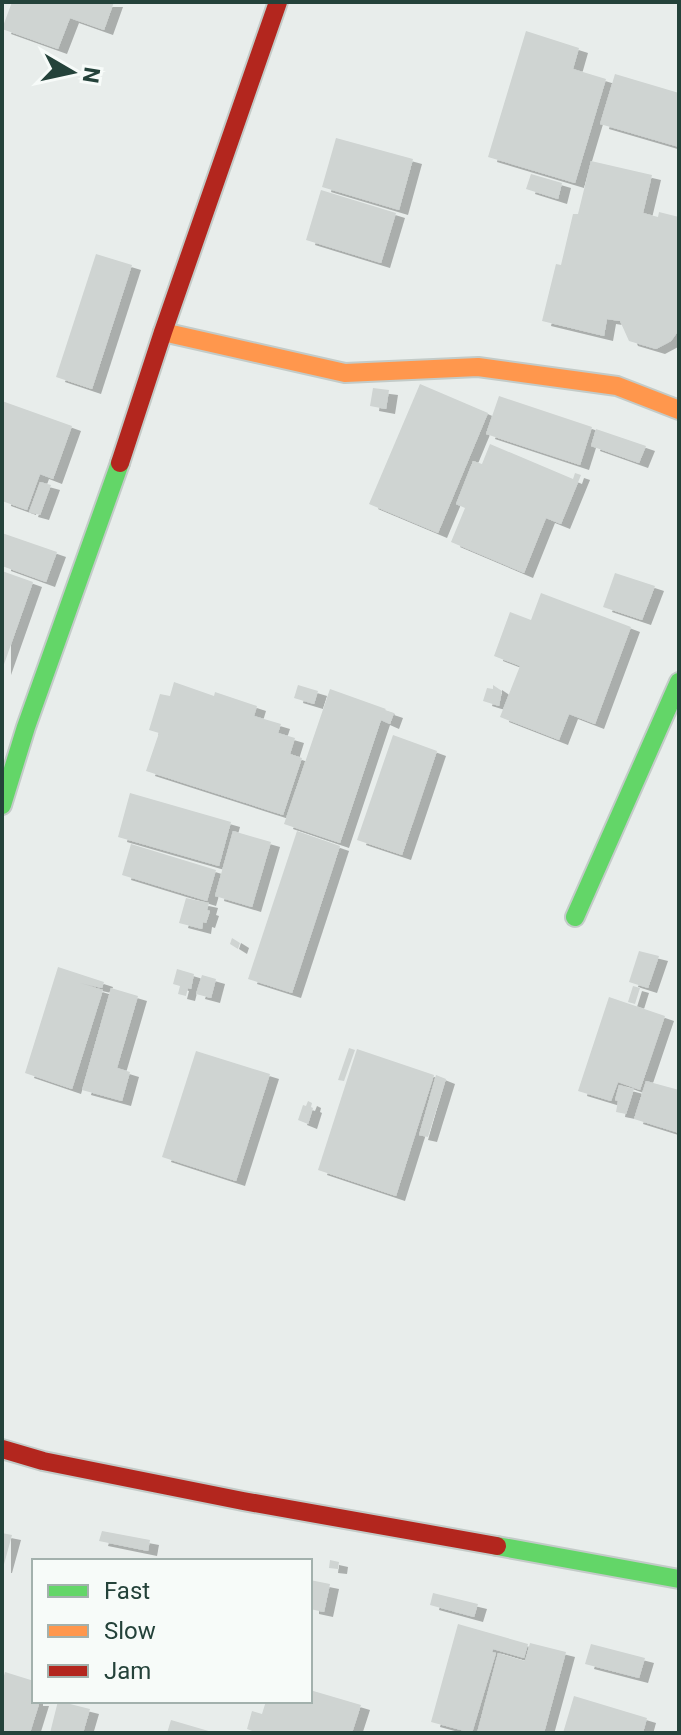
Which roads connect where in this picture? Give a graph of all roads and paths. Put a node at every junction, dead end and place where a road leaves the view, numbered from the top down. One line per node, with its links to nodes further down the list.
1 (278, 2): 2 (street)
2 (163, 332): 3 (street); 5 (street)
3 (679, 410)
4 (679, 682): 6 (street)
5 (2, 805)
6 (575, 917)
7 (2, 1449): 8 (street)
8 (679, 1579)

